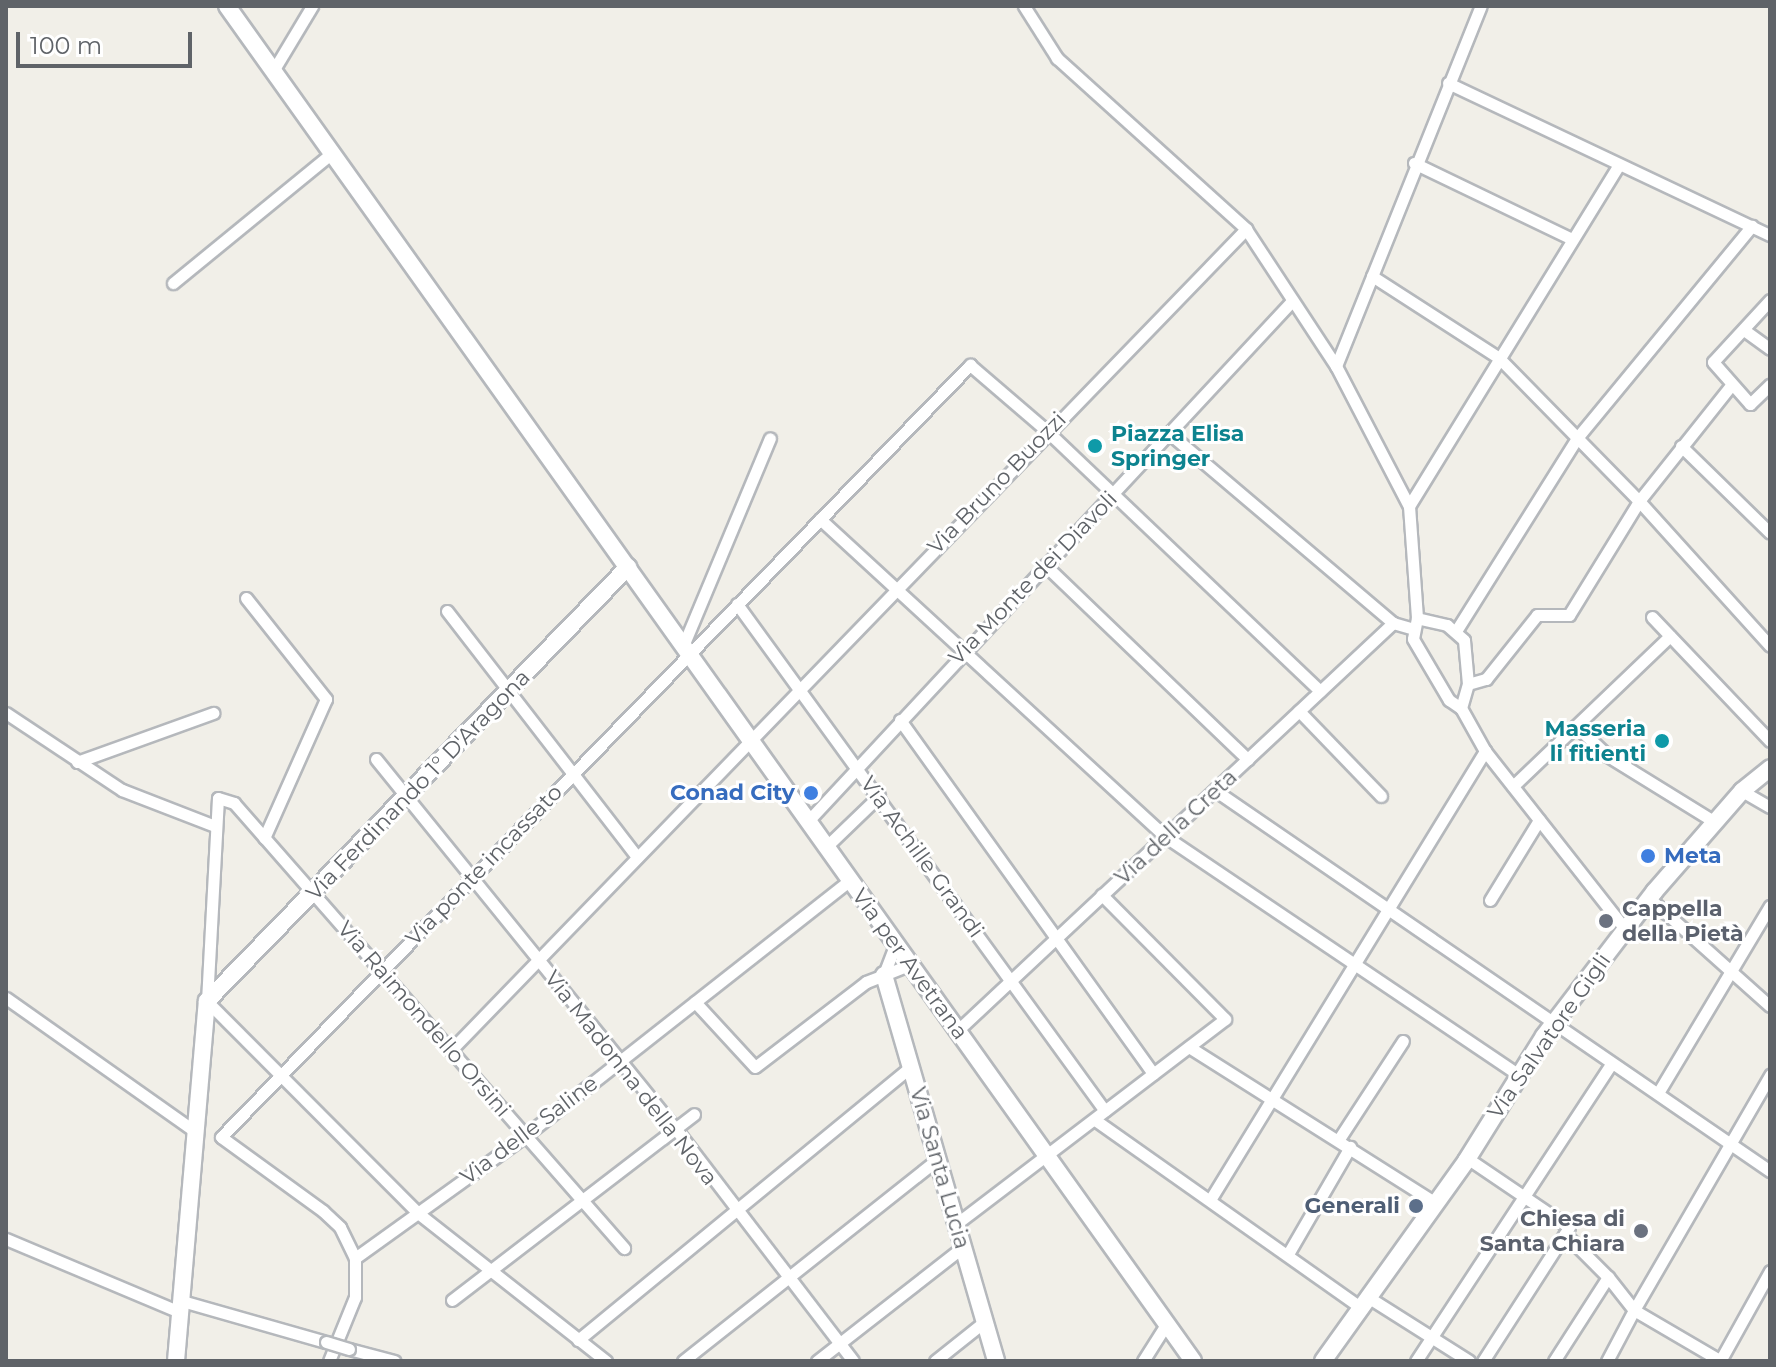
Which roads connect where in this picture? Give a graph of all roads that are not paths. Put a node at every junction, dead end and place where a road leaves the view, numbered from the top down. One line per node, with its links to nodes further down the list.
1 (227, 6): 5 (street, Via per Avetrana)
2 (312, 6): 5 (street)
3 (1024, 6): 11 (street)
4 (1481, 6): 6 (street)
5 (273, 71): 7 (street, Via per Avetrana)
6 (1448, 83): 8 (street); 9 (street)
7 (333, 152): 15 (street); 35 (street, Via per Avetrana)
8 (1414, 163): 13 (street); 14 (street)
9 (1619, 164): 10 (street); 13 (street)
10 (1752, 226): 12 (street); 27 (street)
11 (1246, 229): 17 (street); 24 (street, Via Bruno Buozzi)
12 (1770, 235)
13 (1572, 239): 20 (street)
14 (1372, 276): 20 (street); 21 (street)
15 (173, 283)
16 (1770, 300): 18 (street)
17 (1291, 302): 21 (street); 25 (street, Via Monte dei Diavoli)
18 (1744, 330): 19 (street); 22 (street)
19 (1770, 349)
20 (1499, 358): 27 (street); 31 (street)
21 (1336, 366): 31 (street)
22 (1732, 384): 23 (street); 28 (street)
23 (1770, 385)
24 (1047, 431): 29 (street); 32 (street, Via ponte incassato); 36 (street, Via Bruno Buozzi)
25 (1169, 433): 29 (street, Via Monte dei Diavoli); 41 (street)
26 (770, 438): 46 (street)
27 (1577, 438): 30 (street); 43 (street)
28 (1681, 446): 30 (street); 33 (street)
29 (1113, 495): 34 (street, Via Monte dei Diavoli); 51 (street)
30 (1639, 501): 45 (street); 48 (street)
31 (1409, 506): 42 (street)
32 (820, 519): 36 (street); 38 (street, Via ponte incassato)
33 (1770, 533)
34 (1045, 565): 47 (street, Via Monte dei Diavoli); 62 (street)
35 (628, 567): 46 (street, Via per Avetrana); 50 (street, Via Ferdinando 1° D'Aragona)
36 (895, 591): 47 (street); 49 (street, Via Bruno Buozzi)
37 (246, 598): 79 (street)
38 (737, 604): 46 (street, Via ponte incassato); 49 (street, Via Achille Grandi)
39 (447, 611): 50 (street)
40 (1652, 617): 44 (street)
41 (1393, 623): 42 (street); 51 (street, Via della Creta)
42 (1414, 623): 43 (street); 52 (street)
43 (1456, 631): 48 (street)
44 (1670, 636): 57 (street); 59 (street)
45 (1770, 646)
46 (686, 650): 58 (street, Via per Avetrana); 66 (street, Via ponte incassato)
47 (961, 653): 56 (street, Via Monte dei Diavoli); 78 (street)
48 (1468, 684): 52 (street)
49 (799, 689): 58 (street, Via Bruno Buozzi); 64 (street, Via Achille Grandi)
50 (509, 691): 66 (street); 70 (street, Via Ferdinando 1° D'Aragona)
51 (1320, 691): 53 (street, Via della Creta)
52 (1461, 708): 60 (street)
53 (1299, 711): 62 (street, Via della Creta); 72 (street)
54 (6, 713): 63 (street)
55 (213, 713): 63 (street)
56 (900, 720): 64 (street, Via Monte dei Diavoli); 91 (street)
57 (1576, 726): 67 (street); 76 (street)
58 (751, 740): 74 (street, Via per Avetrana); 81 (street, Via Bruno Buozzi)
59 (1770, 741)
60 (1485, 751): 67 (street); 89 (street)
61 (376, 759): 70 (street, Via Madonna della Nova)
62 (1248, 760): 68 (street, Via della Creta)
63 (77, 762): 77 (street)
64 (856, 766): 71 (street, Via Achille Grandi); 74 (street, Via Monte dei Diavoli)
65 (1770, 768): 69 (street, Via Salvatore Gigli)
66 (571, 776): 81 (street); 82 (street, Via ponte incassato)
67 (1513, 786): 75 (street)
68 (1216, 791): 78 (street, Via della Creta); 89 (street)
69 (1742, 791): 73 (street); 76 (street, Via Salvatore Gigli)
70 (406, 796): 82 (street, Via Madonna della Nova); 84 (street, Via Ferdinando 1° D'Aragona)
71 (879, 796): 80 (street); 99 (street, Via Achille Grandi)
72 (1381, 796)
73 (1770, 807)
74 (809, 820): 80 (street, Via per Avetrana)
75 (1539, 820): 87 (street); 90 (street)
76 (1715, 822): 86 (street, Via Salvatore Gigli)
77 (215, 826): 79 (street, Via Raimondello Orsini); 101 (street)
78 (1166, 837): 85 (street, Via della Creta); 95 (street)
79 (264, 838): 84 (street, Via Raimondello Orsini)
80 (828, 845): 83 (street, Via per Avetrana)
81 (637, 857): 93 (street, Via Bruno Buozzi)
82 (472, 877): 93 (street, Via Madonna della Nova); 96 (street, Via ponte incassato)
83 (850, 880): 92 (street, Via per Avetrana); 102 (street, Via delle Saline)
84 (313, 892): 96 (street, Via Raimondello Orsini); 101 (street, Via Ferdinando 1° D'Aragona)
85 (1102, 895): 91 (street, Via della Creta); 107 (street)
86 (1649, 898): 90 (street, Via Salvatore Gigli); 97 (street)
87 (1490, 900)
88 (1770, 906): 97 (street)
89 (1387, 908): 95 (street); 104 (street)
90 (1625, 929): 104 (street, Via Salvatore Gigli)
91 (1058, 936): 99 (street, Via della Creta); 112 (street)
92 (896, 943): 94 (street, Via per Avetrana); 98 (street)
93 (537, 959): 108 (street, Via Bruno Buozzi); 109 (street, Via Madonna della Nova)
94 (911, 964): 98 (street); 105 (street, Via per Avetrana)
95 (1353, 964): 113 (street); 117 (street)
96 (382, 971): 108 (street, Via Raimondello Orsini); 115 (street, Via ponte incassato)
97 (1731, 971): 103 (street); 116 (street)
98 (884, 975): 102 (street); 111 (street, Via Santa Lucia)
99 (1011, 980): 105 (street, Via della Creta); 118 (street, Via Achille Grandi)
100 (6, 998): 122 (street)
101 (207, 1001): 115 (street); 122 (street)
102 (695, 1002): 109 (street, Via delle Saline)
103 (1770, 1006)
104 (1553, 1023): 110 (street); 113 (street, Via Salvatore Gigli)
105 (958, 1030): 127 (street, Via per Avetrana)
106 (1403, 1041): 124 (street)
107 (1189, 1047): 112 (street); 117 (street)
108 (451, 1050): 123 (street, Via Raimondello Orsini)
109 (620, 1060): 121 (street, Via Madonna della Nova); 123 (street, Via delle Saline)
110 (1611, 1064): 116 (street); 131 (street)
111 (911, 1066): 129 (street, Via Santa Lucia); 135 (street)
112 (1153, 1074): 118 (street)
113 (1517, 1074): 128 (street, Via Salvatore Gigli)
114 (1770, 1075): 125 (street)
115 (278, 1076): 136 (street); 143 (street, Via ponte incassato)
116 (1658, 1093): 125 (street)
117 (1273, 1096): 124 (street); 132 (street)
118 (1105, 1111): 120 (street)
119 (694, 1114): 121 (street)
120 (1095, 1120): 127 (street); 132 (street)
121 (675, 1128): 133 (street); 135 (street, Via Madonna della Nova)
122 (196, 1132): 150 (street)
123 (526, 1135): 133 (street, Via Raimondello Orsini); 136 (street, Via delle Saline)
124 (1339, 1139): 126 (street)
125 (1732, 1144): 130 (street); 151 (street)
126 (1350, 1147): 134 (street); 142 (street)
127 (1047, 1157): 137 (street); 153 (street, Via per Avetrana)
128 (1467, 1158): 131 (street); 134 (street, Via Salvatore Gigli)
129 (938, 1159): 137 (street, Via Santa Lucia); 147 (street)
130 (1770, 1171)
131 (1523, 1196): 138 (street); 154 (street)
132 (1210, 1200): 142 (street)
133 (584, 1203): 141 (street, Via Raimondello Orsini); 145 (street)
134 (1436, 1203): 149 (street, Via Salvatore Gigli)
135 (734, 1211): 147 (street, Via Madonna della Nova); 155 (street)
136 (418, 1213): 143 (street, Via delle Saline); 145 (street)
137 (956, 1224): 140 (street, Via Santa Lucia)
138 (1565, 1234): 146 (street); 171 (street)
139 (6, 1239): 150 (street)
140 (963, 1247): 152 (street, Via Santa Lucia); 156 (street)
141 (624, 1248)
142 (1288, 1254): 149 (street)
143 (355, 1258): 158 (street)
144 (1770, 1271): 174 (street)
145 (490, 1273): 148 (street); 155 (street)
146 (1608, 1277): 151 (street); 172 (street)
147 (787, 1278): 156 (street, Via Madonna della Nova); 161 (street)
148 (452, 1300)
149 (1366, 1304): 154 (street); 168 (street, Via Salvatore Gigli)
150 (181, 1307): 157 (street); 159 (street, bridge)
151 (1634, 1310): 173 (street); 174 (street)
152 (984, 1322): 164 (street); 165 (street, Via Santa Lucia)
153 (1167, 1323): 166 (street); 167 (street, Via per Avetrana)
154 (1431, 1336): 169 (street); 170 (street)
155 (578, 1340): 160 (street)
156 (839, 1343): 162 (street); 163 (street, Via Madonna della Nova)
157 (176, 1361)
158 (329, 1361)
159 (394, 1361)
160 (606, 1361)
161 (683, 1361)
162 (817, 1361)
163 (853, 1361)
164 (935, 1361)
165 (996, 1361)
166 (1143, 1361)
167 (1193, 1361)
168 (1323, 1361)
169 (1416, 1361)
170 (1469, 1361)
171 (1483, 1361)
172 (1554, 1361)
173 (1607, 1361)
174 (1720, 1361)

